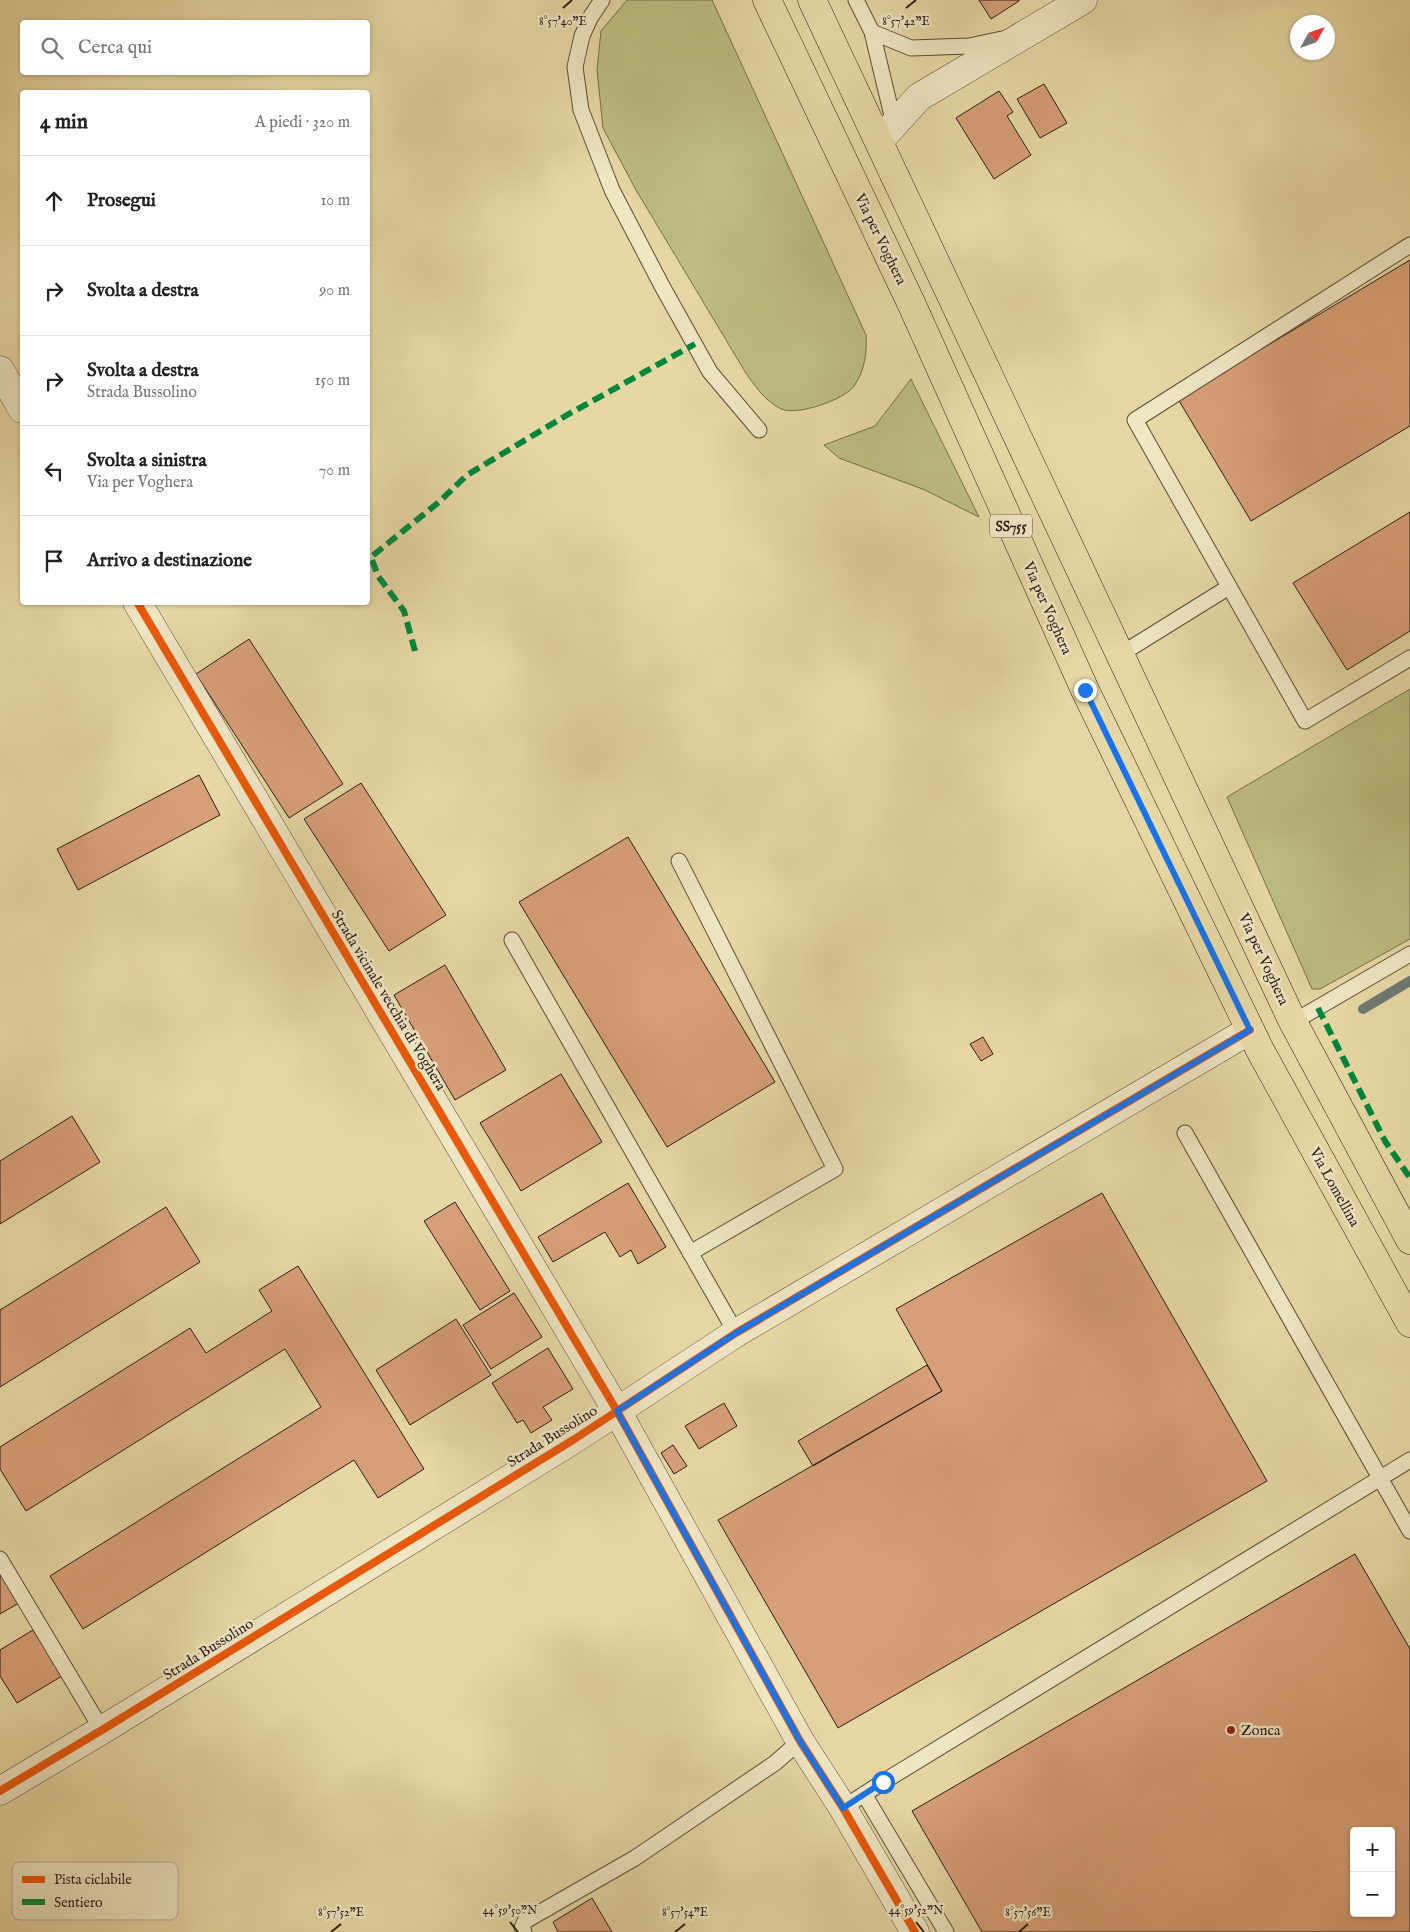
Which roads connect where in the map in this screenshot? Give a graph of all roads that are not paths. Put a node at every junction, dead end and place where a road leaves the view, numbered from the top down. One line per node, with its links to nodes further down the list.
1 (602, 0): 12 (lane)
2 (767, 0): 21 (main road, Via per Voghera / SS755)
3 (812, 0): 8 (main road, Via per Voghera / SS755)
4 (856, 0): 6 (lane)
5 (1083, 0): 7 (street)
6 (872, 32): 7 (lane); 8 (lane)
7 (1023, 35): 8 (street)
8 (886, 132): 15 (main road, Via per Voghera / SS755)
9 (1410, 245): 13 (lane)
10 (0, 370): 11 (street)
11 (20, 405)
12 (759, 430)
13 (1230, 587): 15 (lane); 16 (lane)
14 (139, 605): 27 (street, Strada vicinale vecchia di Voghera)
15 (1121, 654): 20 (main road, Via per Voghera / SS755)
16 (1410, 658)
17 (679, 861): 24 (lane)
18 (512, 940): 24 (lane)
19 (1410, 954): 20 (lane)
20 (1293, 1022): 23 (main road)
21 (1255, 1040): 25 (main road, Via Lomellina); 26 (street, Strada Bussolino)
22 (1185, 1133): 29 (lane)
23 (1410, 1240)
24 (690, 1253): 26 (lane)
25 (1410, 1323)
26 (736, 1333): 27 (street, Strada Bussolino)
27 (617, 1411): 32 (street, Strada Bussolino); 33 (street, Strada vicinale vecchia di Voghera)
28 (1410, 1460): 29 (lane)
29 (1380, 1478): 30 (lane); 35 (lane)
30 (1410, 1531)
31 (0, 1559): 32 (lane)
32 (102, 1730): 34 (street, Strada Bussolino)
33 (800, 1741): 35 (street, Strada vicinale vecchia di Voghera); 36 (lane)
34 (0, 1790)
35 (854, 1801): 37 (street, Strada vicinale vecchia di Voghera); 38 (lane)
36 (524, 1932)
37 (915, 1932)
38 (946, 1932)

